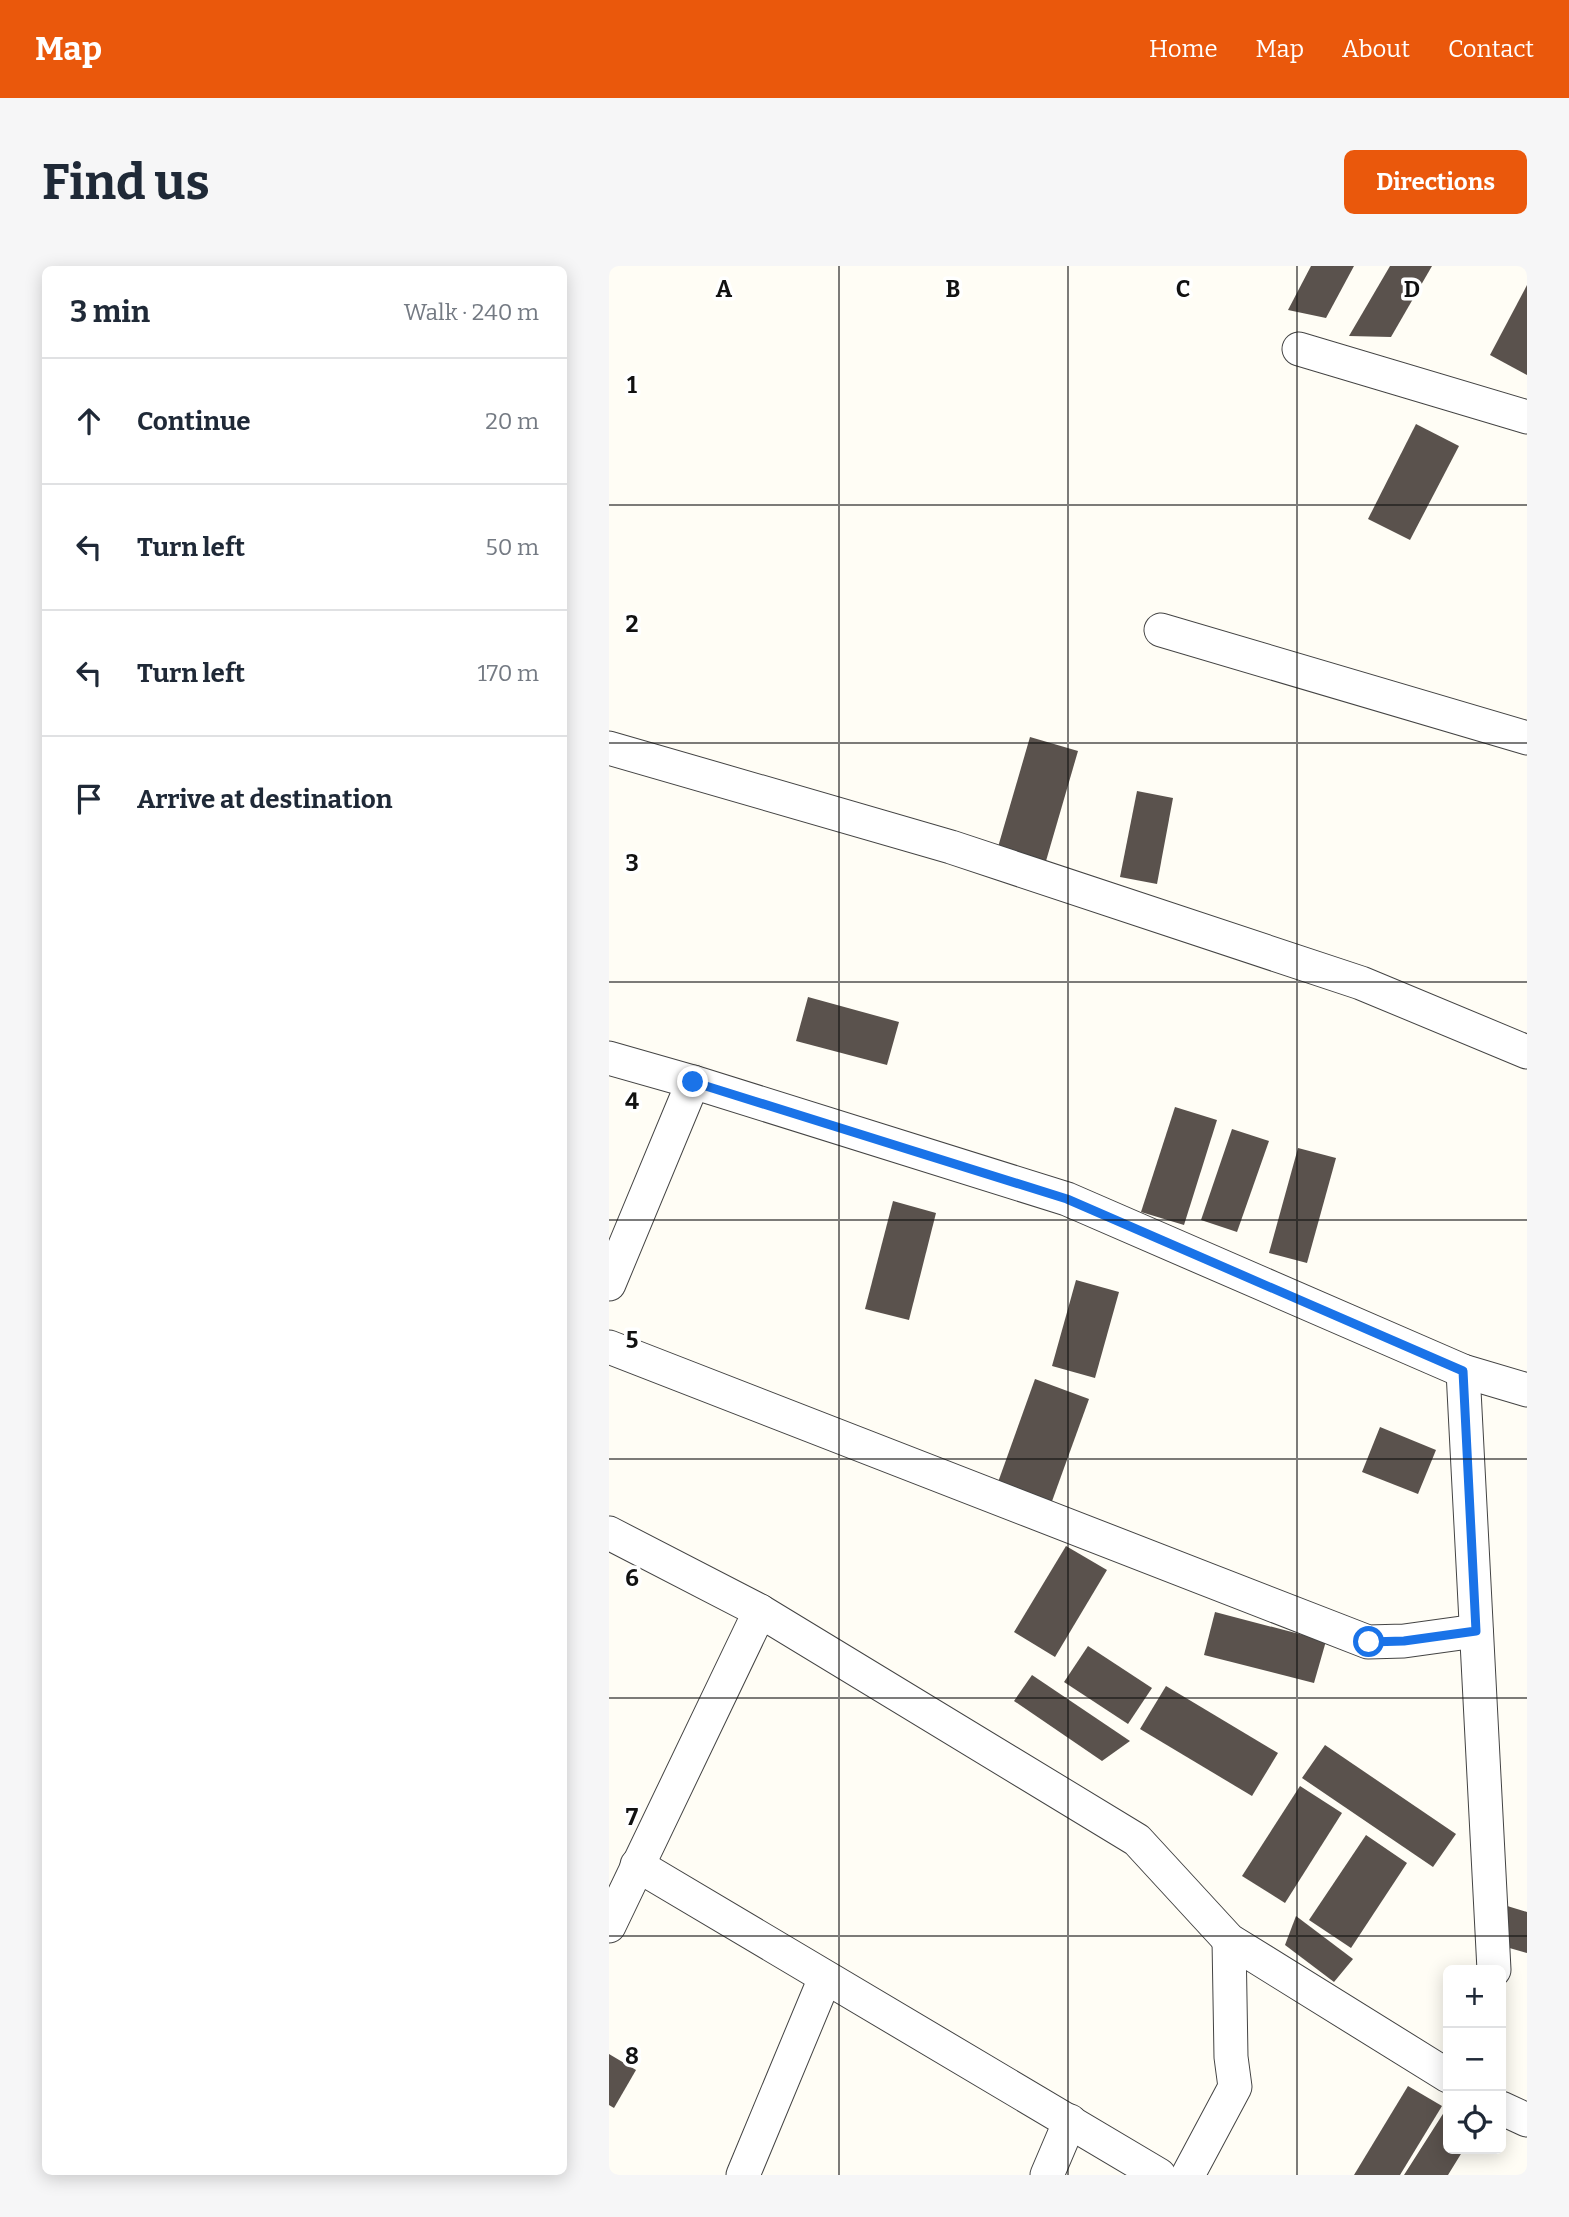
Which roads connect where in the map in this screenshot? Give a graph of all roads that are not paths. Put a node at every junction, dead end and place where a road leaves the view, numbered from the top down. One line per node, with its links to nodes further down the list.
1 (1299, 349): 2 (street)
2 (1527, 417)
3 (1161, 630): 4 (street)
4 (1527, 738)
5 (609, 748): 6 (street)
6 (1527, 1052)
7 (609, 1058): 8 (street)
8 (693, 1082): 9 (street); 11 (street)
9 (612, 1268)
10 (609, 1347): 15 (street)
11 (1463, 1371): 12 (street); 15 (street)
12 (1527, 1390)
13 (609, 1533): 14 (street)
14 (760, 1611): 16 (street); 18 (street)
15 (1476, 1631): 19 (street)
16 (637, 1865): 17 (street); 20 (street)
17 (609, 1926)
18 (1229, 1940): 21 (street); 26 (street)
19 (1495, 1965)
20 (825, 1978): 22 (street); 23 (street)
21 (1443, 2073)
22 (1070, 2122): 24 (street); 25 (street)
23 (743, 2175)
24 (1047, 2175)
25 (1159, 2175)
26 (1188, 2175)

